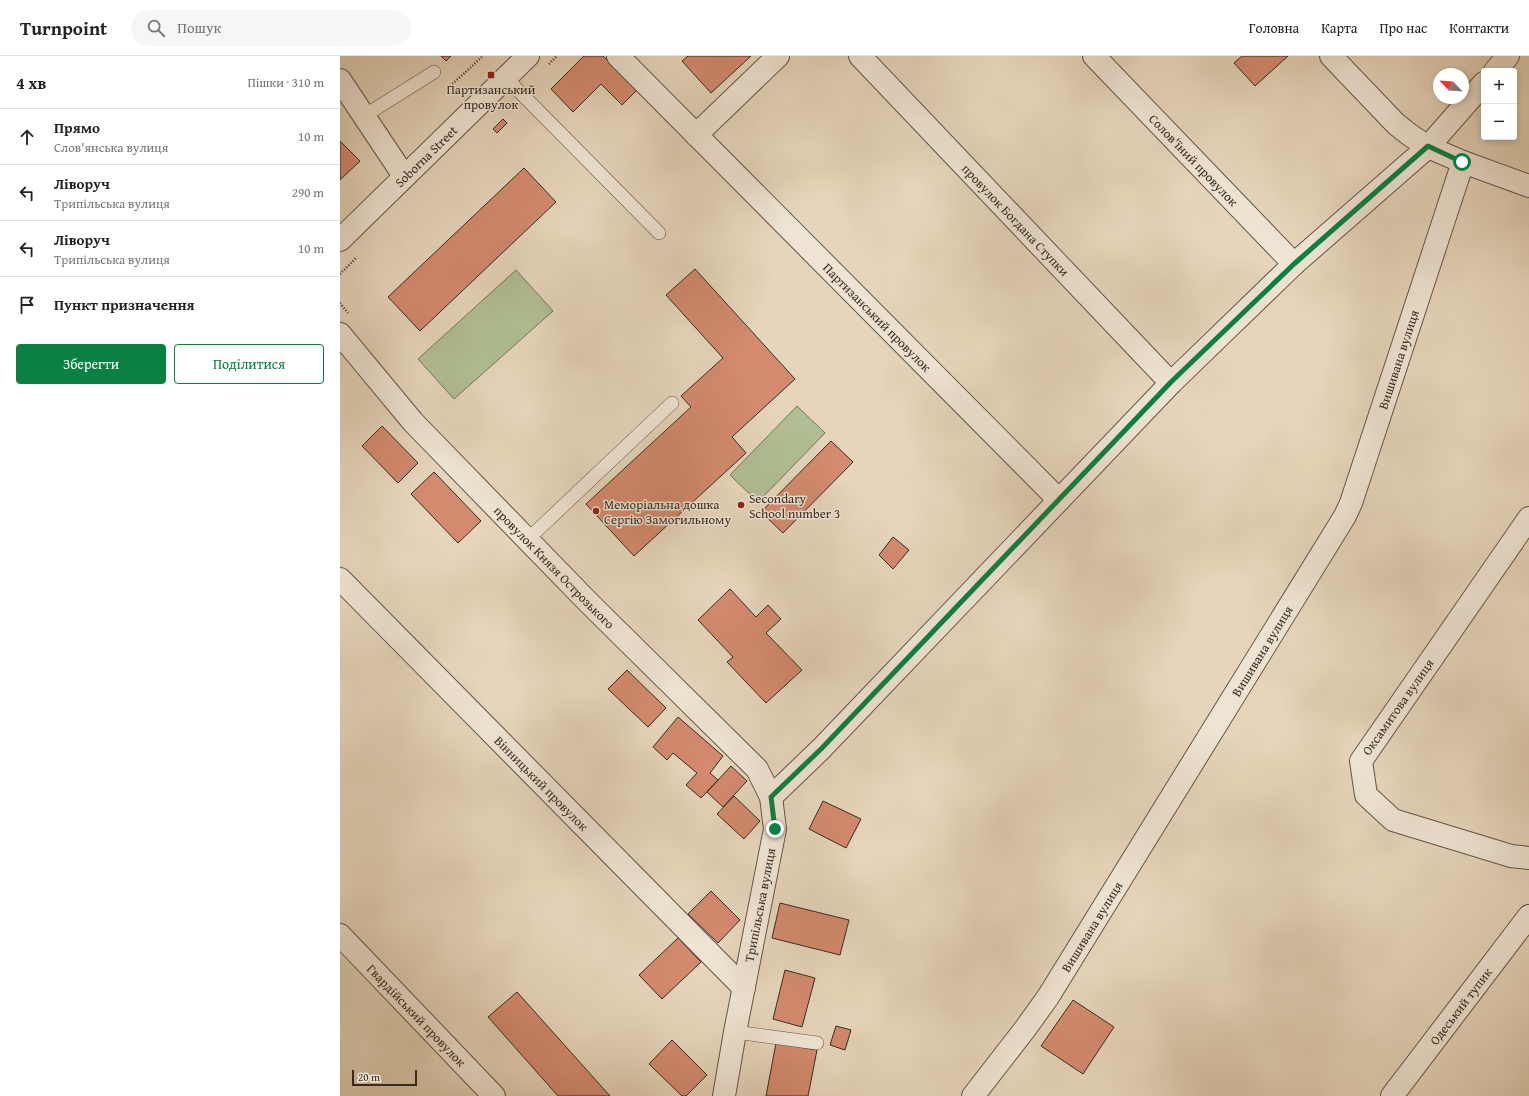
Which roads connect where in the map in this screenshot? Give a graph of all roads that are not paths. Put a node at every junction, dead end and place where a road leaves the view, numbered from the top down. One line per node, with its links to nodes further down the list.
1 (528, 56): 10 (street, Soborna Street)
2 (618, 56): 15 (street, Партизанський провулок)
3 (778, 56): 15 (street)
4 (860, 56): 24 (street, провулок Богдана Ступки)
5 (1094, 56): 22 (street, Солов'їний провулок)
6 (1330, 56): 16 (street)
7 (1508, 56): 8 (street)
8 (1498, 68)
9 (434, 72): 14 (lane)
10 (506, 78): 18 (street, Soborna Street); 20 (lane)
11 (340, 80): 13 (street)
12 (1481, 86): 16 (street)
13 (346, 103): 14 (street)
14 (364, 116): 18 (street)
15 (696, 135): 26 (street, Партизанський провулок)
16 (1428, 146): 17 (street); 22 (street)
17 (1462, 162): 19 (street); 39 (street, Вишивана вулиця)
18 (404, 176): 21 (street, Soborna Street)
19 (1529, 186)
20 (659, 233)
21 (340, 240)
22 (1294, 264): 24 (street)
23 (340, 334): 28 (street, провулок Князя Острозького)
24 (1171, 382): 26 (street)
25 (672, 403): 28 (lane)
26 (1059, 500): 30 (street)
27 (1529, 518): 31 (street, Оксамитова вулиця)
28 (527, 540): 30 (street, провулок Князя Острозького)
29 (340, 579): 34 (street, Вінницький провулок)
30 (771, 797): 34 (street, Трипільська вулиця)
31 (1529, 858)
32 (1529, 916): 40 (street, Одеський тупик)
33 (340, 935): 37 (street, Гвардійський провулок)
34 (744, 988): 35 (street, Трипільська вулиця)
35 (735, 1032): 36 (lane); 38 (street, Трипільська вулиця)
36 (817, 1043)
37 (494, 1096)
38 (724, 1096)
39 (973, 1096)
40 (1392, 1096)

